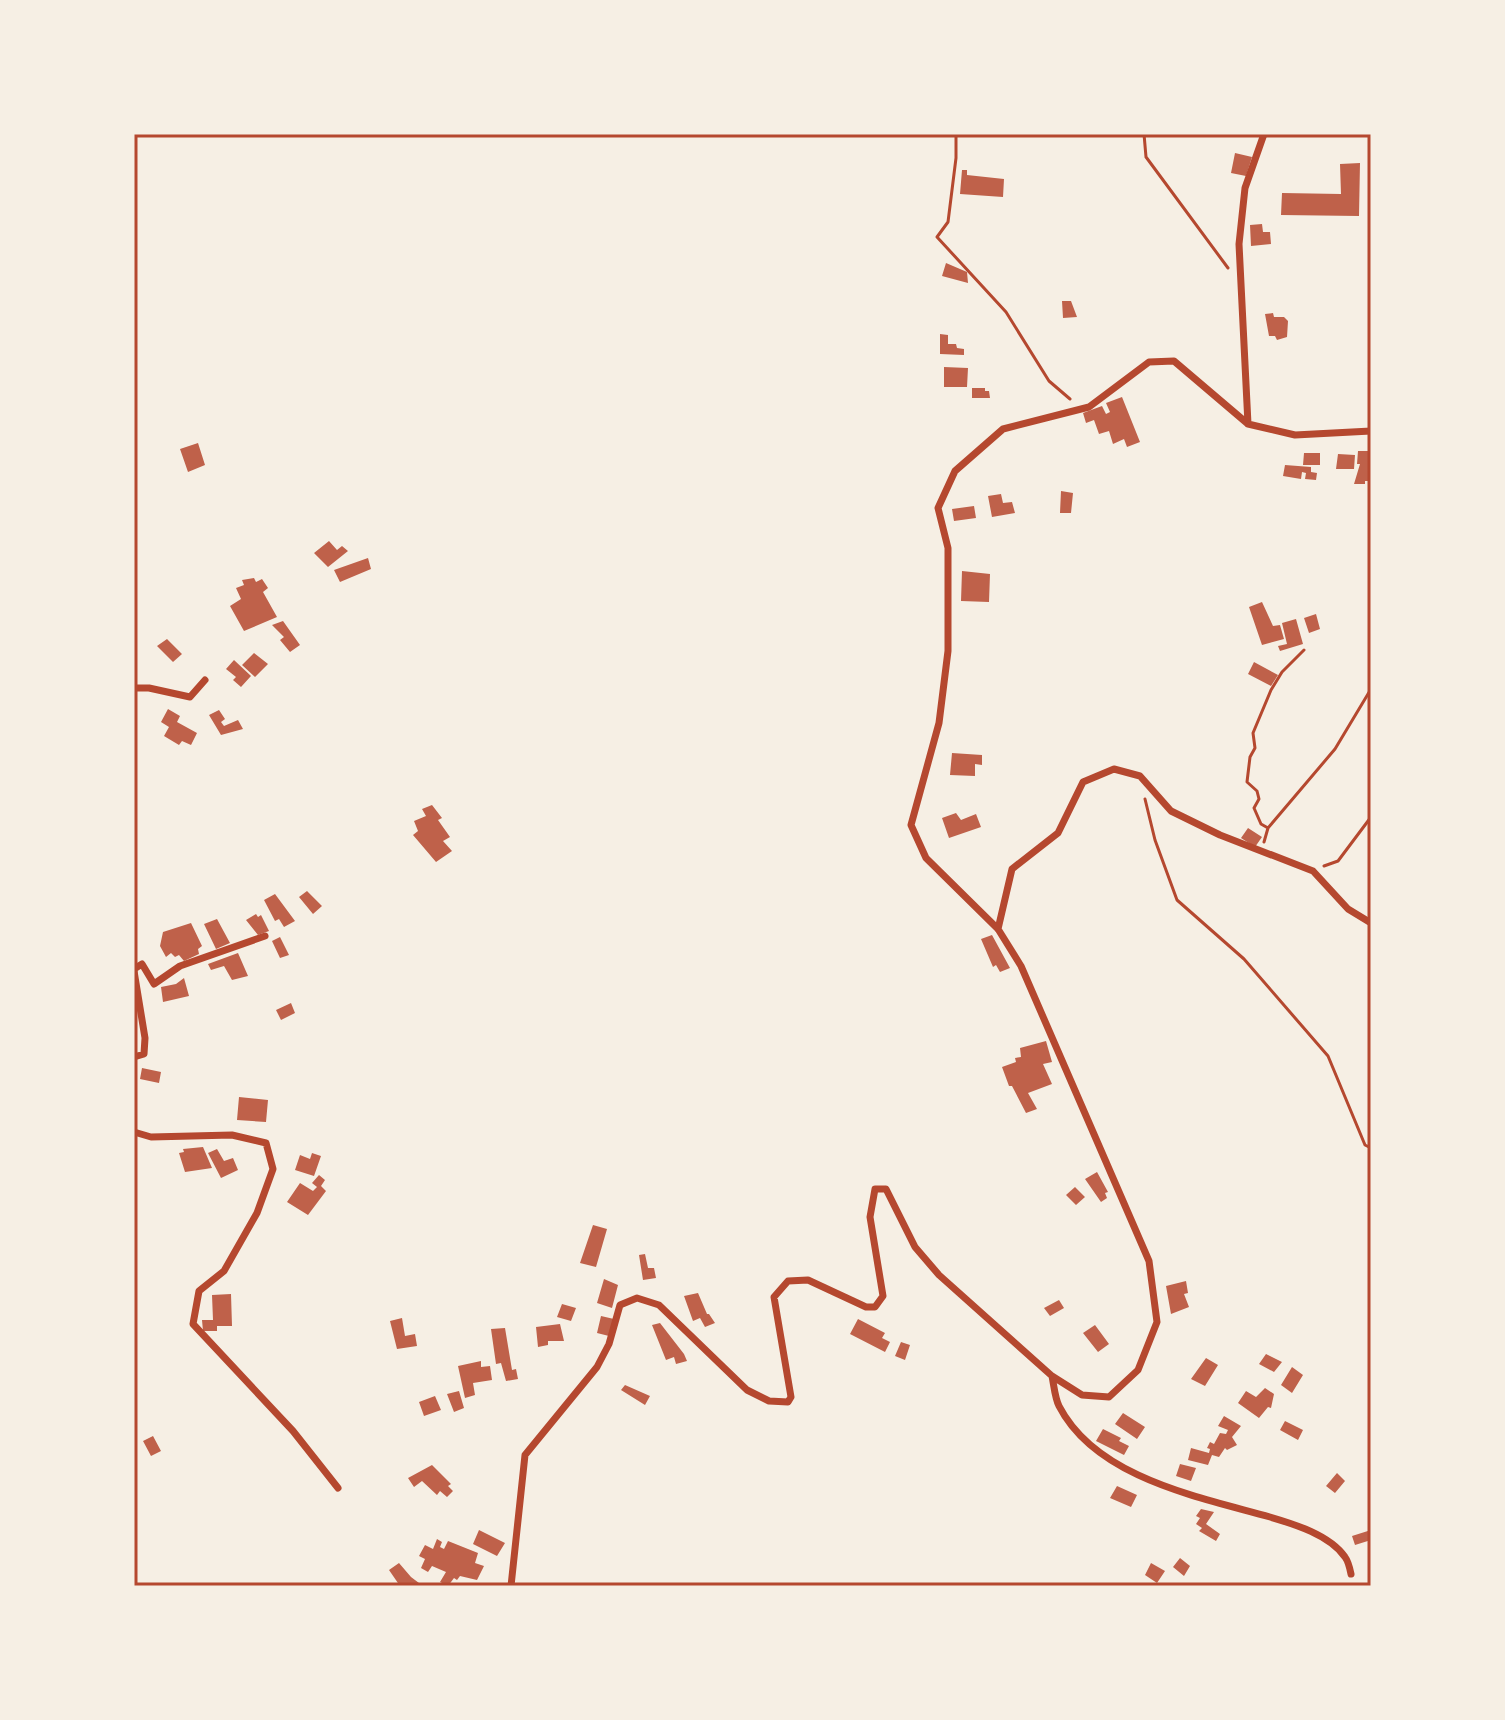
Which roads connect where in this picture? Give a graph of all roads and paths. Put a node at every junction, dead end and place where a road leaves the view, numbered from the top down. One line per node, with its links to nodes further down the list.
1 (956, 134): 5 (path)
2 (1144, 134): 4 (path)
3 (1264, 134): 4 (street)
4 (1242, 288): 6 (street)
5 (1089, 407): 6 (street); 18 (street)
6 (1248, 424): 7 (street)
7 (1371, 431)
8 (1304, 650): 14 (path)
9 (205, 680): 10 (street)
10 (134, 688)
11 (1371, 689): 14 (path)
12 (1140, 776): 15 (street); 18 (street); 23 (path)
13 (1371, 817): 16 (path)
14 (1268, 828): 15 (path)
15 (1260, 851): 16 (street)
16 (1313, 871): 17 (street)
17 (1371, 923)
18 (998, 929): 24 (street)
19 (265, 936): 20 (street)
20 (134, 970): 21 (street)
21 (134, 1057)
22 (134, 1132): 25 (street)
23 (1371, 1148)
24 (1052, 1376): 26 (street); 27 (street)
25 (338, 1488)
26 (1351, 1574)
27 (511, 1586)

